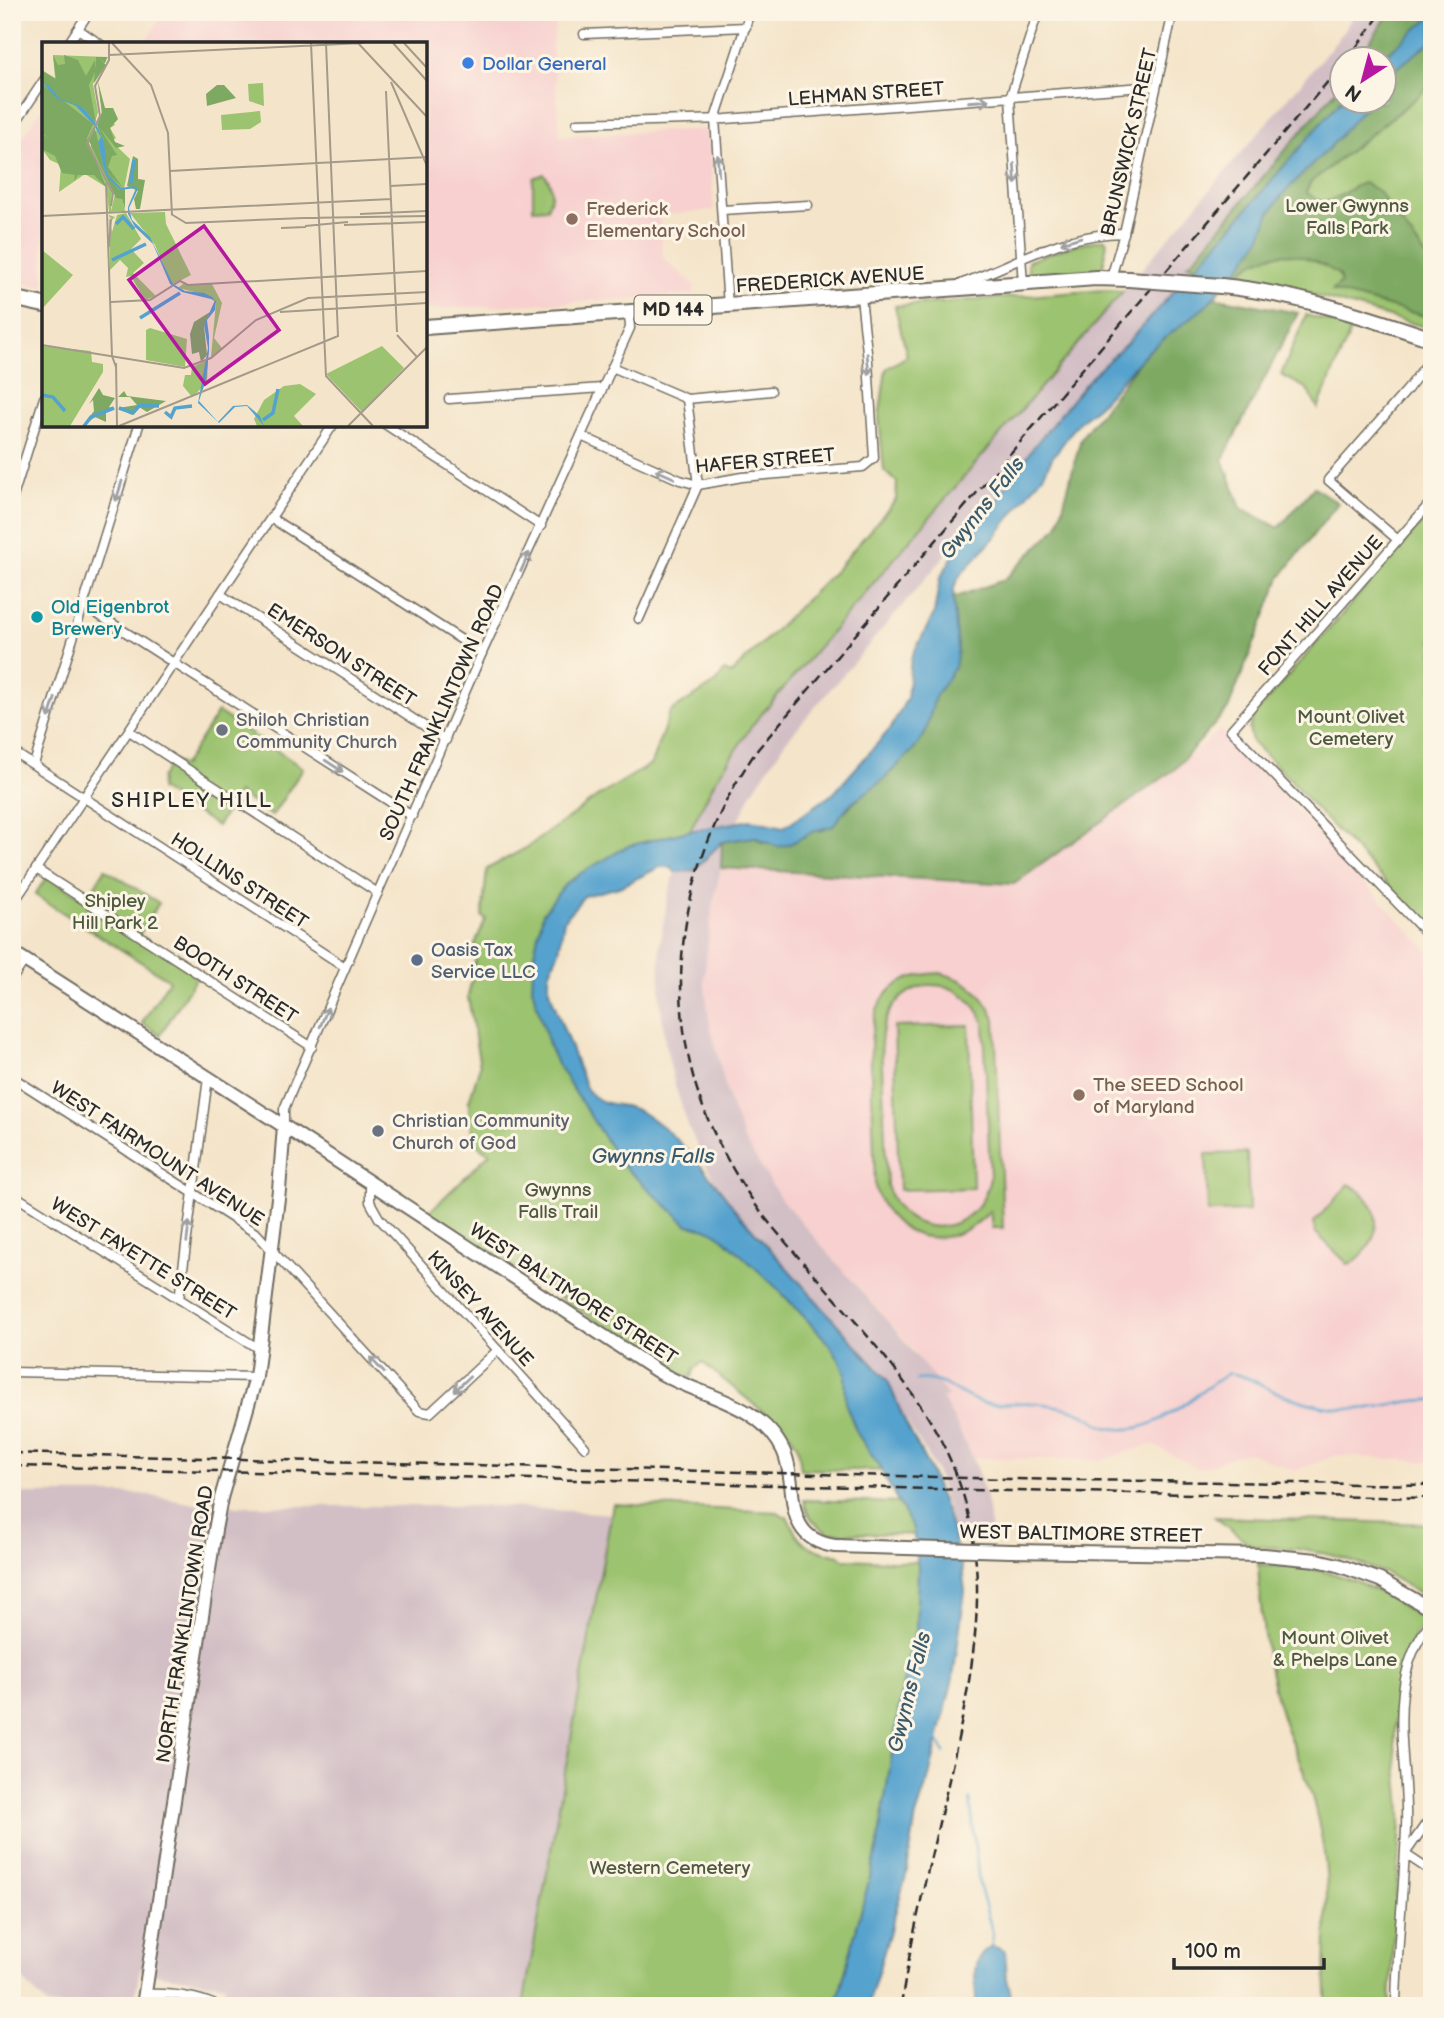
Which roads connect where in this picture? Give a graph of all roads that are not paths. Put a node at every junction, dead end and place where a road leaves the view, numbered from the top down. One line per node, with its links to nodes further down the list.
1 (89, 12): 6 (street)
2 (750, 12): 5 (street)
3 (1038, 12): 12 (street)
4 (1173, 12): 11 (street, BRUNSWICK STREET)
5 (746, 27): 7 (street); 13 (street)
6 (78, 29): 8 (street); 9 (street)
7 (584, 34)
8 (69, 42)
9 (97, 42)
10 (42, 83): 15 (street)
11 (1156, 86): 12 (street, LEHMAN STREET); 18 (street, BRUNSWICK STREET)
12 (1010, 98): 13 (street, LEHMAN STREET, one-way to 12); 19 (street, one-way to 19)
13 (715, 119): 14 (street, LEHMAN STREET); 17 (street, one-way to 13)
14 (578, 123)
15 (12, 128)
16 (808, 205): 17 (street)
17 (722, 210): 26 (street)
18 (1124, 233): 19 (street, FREDERICK AVENUE, one-way to 19); 20 (street, BRUNSWICK STREET)
19 (1021, 257): 21 (street); 22 (street, FREDERICK AVENUE)
20 (1111, 278): 21 (main road, FREDERICK AVENUE / MD 144); 29 (main road, FREDERICK AVENUE / MD 144, bridge)
21 (1023, 284): 22 (main road, FREDERICK AVENUE / MD 144)
22 (944, 290): 23 (main road, FREDERICK AVENUE / MD 144)
23 (861, 297): 26 (main road, FREDERICK AVENUE / MD 144); 41 (street, HAFER STREET, one-way to 41)
24 (12, 298): 25 (main road)
25 (42, 305)
26 (728, 306): 27 (main road, FREDERICK AVENUE / MD 144)
27 (629, 313): 28 (main road, FREDERICK AVENUE / MD 144); 31 (street, SOUTH FRANKLINTOWN ROAD)
28 (427, 327)
29 (1432, 339)
30 (1432, 357): 46 (street)
31 (612, 367): 32 (street, SOUTH FRANKLINTOWN ROAD); 35 (street)
32 (602, 388): 34 (street); 40 (street, SOUTH FRANKLINTOWN ROAD)
33 (771, 391): 35 (street)
34 (449, 399)
35 (687, 399): 41 (street)
36 (42, 404): 42 (street)
37 (138, 427): 48 (street, one-way to 48)
38 (332, 427): 44 (street)
39 (389, 427): 45 (street)
40 (581, 436): 41 (street, HAFER STREET, one-way to 40); 45 (street, SOUTH FRANKLINTOWN ROAD)
41 (698, 485): 49 (street)
42 (12, 500)
43 (1432, 501): 46 (street, FONT HILL AVENUE)
44 (271, 517): 47 (street); 50 (street)
45 (541, 526): 50 (street, SOUTH FRANKLINTOWN ROAD, one-way to 45)
46 (1398, 540): 61 (street, FONT HILL AVENUE)
47 (220, 594): 51 (street); 53 (street, EMERSON STREET)
48 (85, 606): 51 (street); 55 (street, one-way to 55)
49 (639, 619)
50 (482, 653): 53 (street, SOUTH FRANKLINTOWN ROAD)
51 (174, 663): 52 (street); 57 (street, one-way to 57)
52 (129, 731): 56 (street); 59 (street)
53 (446, 740): 57 (street, SOUTH FRANKLINTOWN ROAD)
54 (12, 751): 55 (street, HOLLINS STREET)
55 (34, 764): 56 (street, HOLLINS STREET)
56 (84, 798): 58 (street); 64 (street, HOLLINS STREET)
57 (412, 816): 59 (street, SOUTH FRANKLINTOWN ROAD)
58 (36, 869): 60 (street); 66 (street, BOOTH STREET)
59 (378, 893): 64 (street, SOUTH FRANKLINTOWN ROAD)
60 (12, 905)
61 (1432, 939)
62 (12, 952): 63 (main road, WEST BALTIMORE STREET)
63 (25, 960): 65 (street); 68 (main road, WEST BALTIMORE STREET)
64 (345, 967): 66 (street, SOUTH FRANKLINTOWN ROAD, one-way to 64)
65 (12, 979)
66 (312, 1047): 69 (street, SOUTH FRANKLINTOWN ROAD)
67 (12, 1077): 71 (street, WEST FAIRMOUNT AVENUE)
68 (208, 1078): 69 (main road, WEST BALTIMORE STREET); 71 (street)
69 (284, 1126): 70 (main road, WEST BALTIMORE STREET); 73 (main road, NORTH FRANKLINTOWN ROAD)
70 (370, 1182): 76 (street, KINSEY AVENUE); 80 (main road, WEST BALTIMORE STREET, bridge)
71 (193, 1192): 73 (street, WEST FAIRMOUNT AVENUE); 74 (street, one-way to 71)
72 (12, 1194): 74 (street, WEST FAYETTE STREET)
73 (271, 1250): 75 (main road, NORTH FRANKLINTOWN ROAD); 76 (street, WEST FAIRMOUNT AVENUE, one-way to 73)
74 (179, 1299): 75 (street, WEST FAYETTE STREET)
75 (259, 1349): 78 (main road, NORTH FRANKLINTOWN ROAD)
76 (498, 1350): 79 (street, KINSEY AVENUE)
77 (12, 1372): 78 (street)
78 (256, 1377): 85 (main road, NORTH FRANKLINTOWN ROAD)
79 (585, 1447)
80 (1432, 1611)
81 (1432, 1620): 83 (street)
82 (1432, 1815): 83 (street)
83 (1405, 1854): 84 (street); 87 (street)
84 (1432, 1872)
85 (144, 2000): 86 (street)
86 (215, 2005)
87 (1396, 2006)

